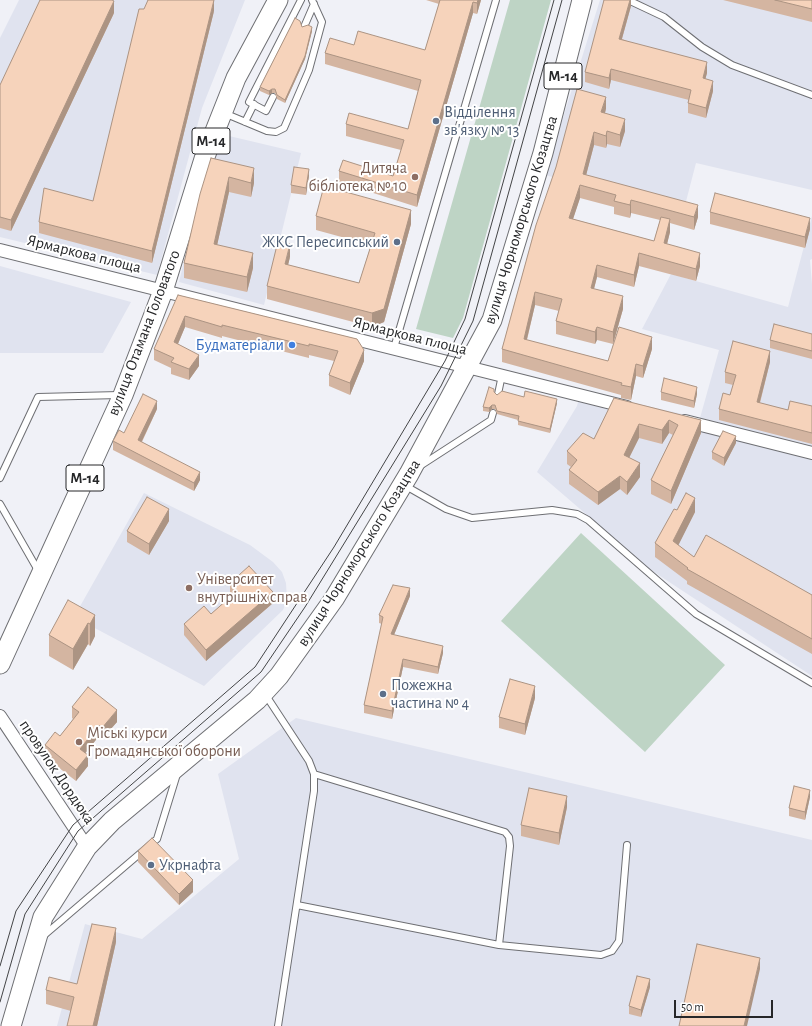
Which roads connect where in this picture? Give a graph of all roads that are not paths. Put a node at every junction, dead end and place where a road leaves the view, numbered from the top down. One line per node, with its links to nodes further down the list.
1 (278, 0): 11 (main road, вулиця Отамана Головатого / М-14)
2 (301, 0): 10 (lane)
3 (496, 0): 15 (lane)
4 (582, 0): 16 (main road, вулиця Чорноморського Козацтва / М-14)
5 (628, 0): 8 (lane)
6 (313, 2): 7 (lane); 12 (lane)
7 (304, 26)
8 (812, 95)
9 (273, 97): 10 (lane)
10 (254, 104): 12 (lane)
11 (222, 112): 12 (lane); 14 (main road, вулиця Отамана Головатого / М-14)
12 (246, 122)
13 (0, 250): 14 (street, Ярмаркова площа)
14 (163, 290): 15 (street, Ярмаркова площа); 19 (main road, вулиця Отамана Головатого / М-14)
15 (394, 348): 16 (street, Ярмаркова площа)
16 (468, 367): 17 (street, Ярмаркова площа); 25 (main road, вулиця Чорноморського Козацтва / М-14)
17 (502, 376): 18 (lane); 20 (street, Ярмаркова площа)
18 (498, 394)
19 (122, 395): 24 (lane); 27 (main road, вулиця Отамана Головатого / М-14)
20 (635, 409)
21 (492, 413): 25 (lane)
22 (674, 418): 23 (street)
23 (812, 453)
24 (0, 478)
25 (406, 479): 29 (lane); 30 (main road, вулиця Чорноморського Козацтва / М-14)
26 (0, 504): 27 (lane)
27 (40, 575): 28 (main road, вулиця Отамана Головатого / М-14)
28 (0, 664)
29 (812, 683)
30 (264, 693): 32 (main road, вулиця Чорноморського Козацтва / М-14); 33 (lane)
31 (0, 716): 35 (street, провулок Дордюка)
32 (179, 765): 35 (main road, вулиця Чорноморського Козацтва / М-14); 37 (lane)
33 (314, 774): 36 (lane); 38 (lane)
34 (627, 845): 38 (lane)
35 (87, 847): 37 (main road, вулиця Чорноморського Козацтва / М-14)
36 (297, 905): 38 (lane); 40 (lane)
37 (34, 945): 39 (main road, вулиця Чорноморського Козацтва / М-14)
38 (499, 945)
39 (11, 1026)
40 (278, 1026)

